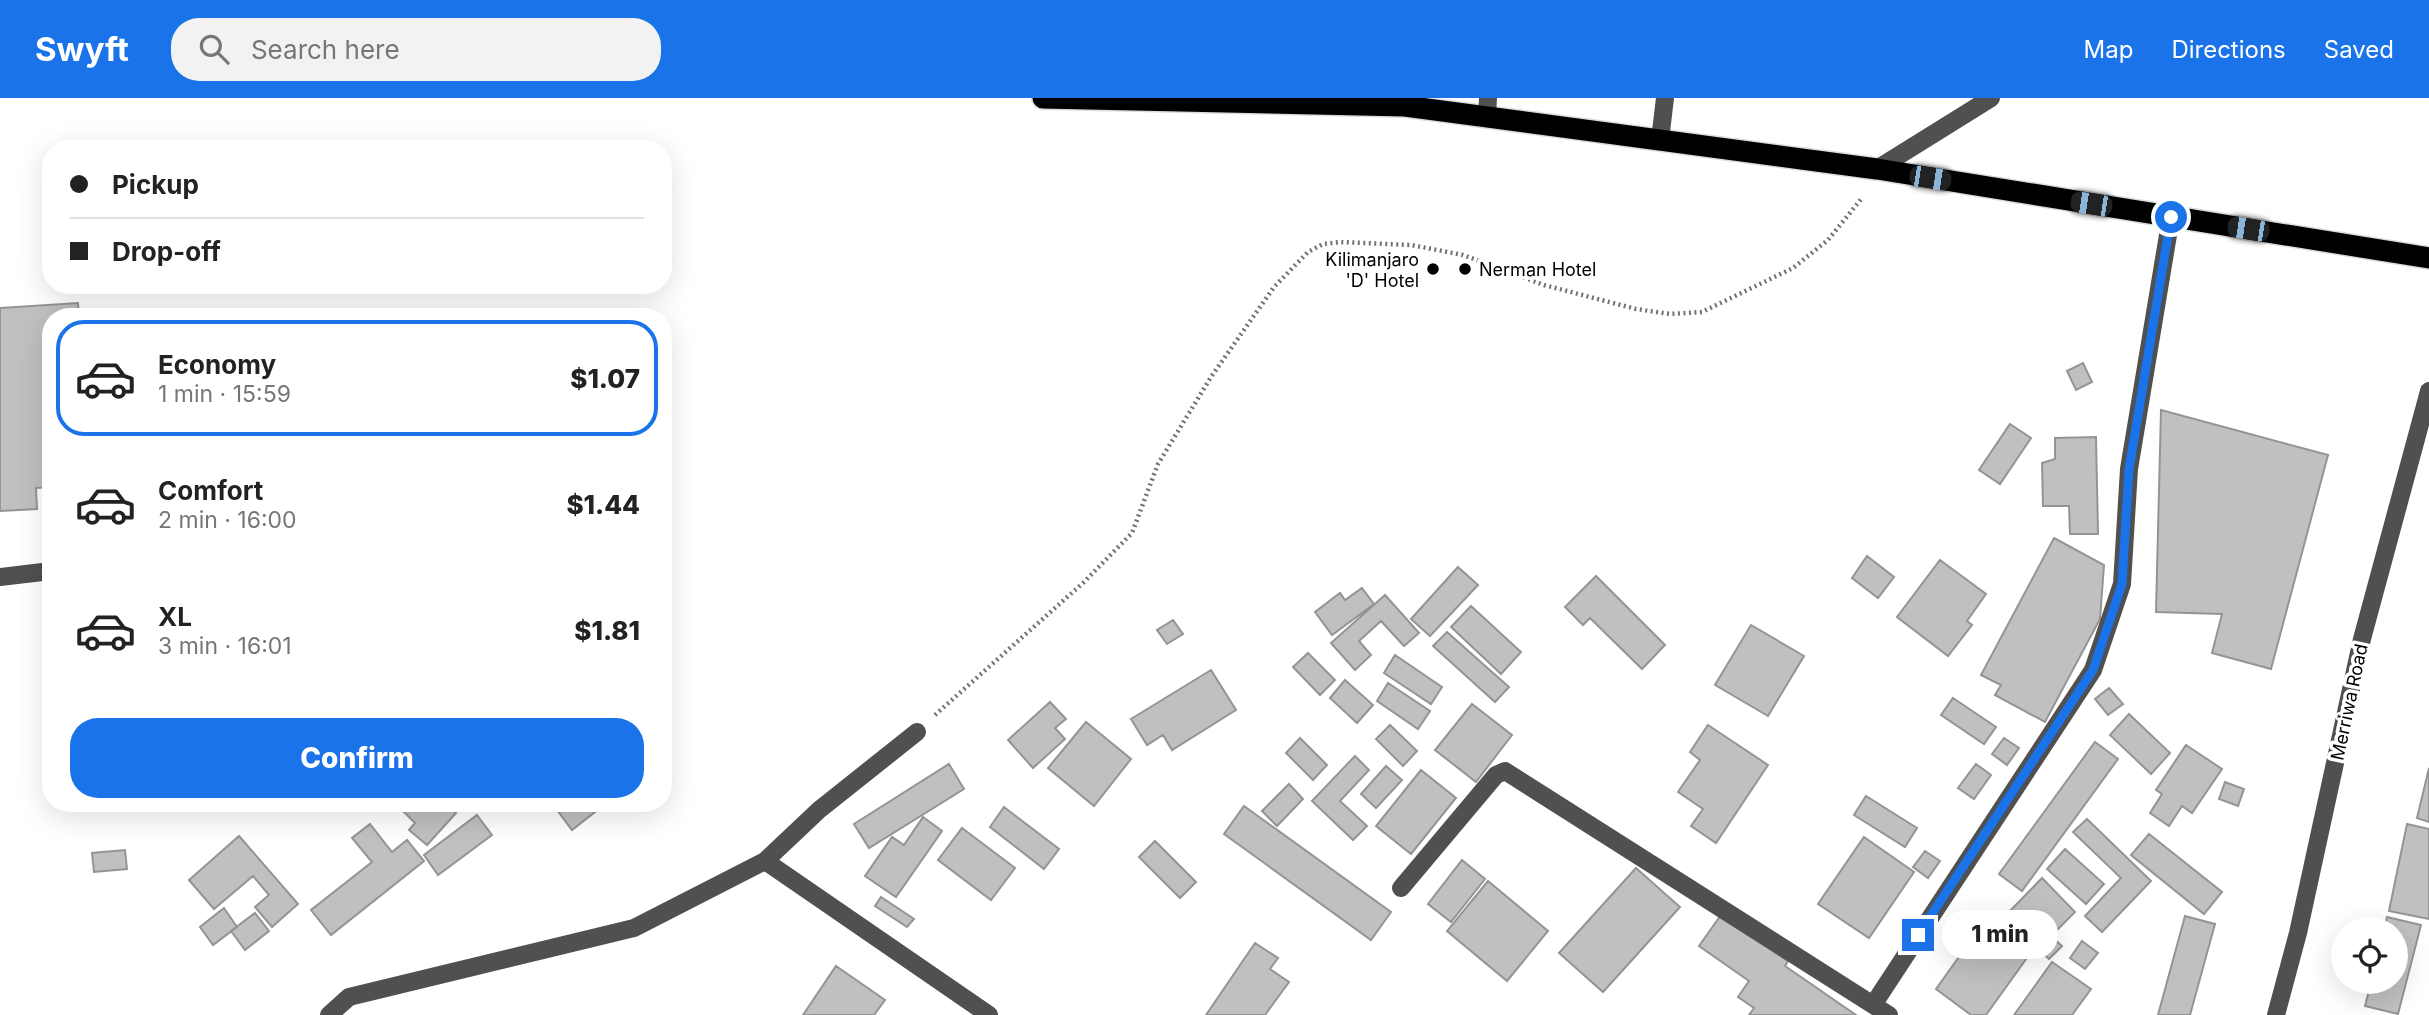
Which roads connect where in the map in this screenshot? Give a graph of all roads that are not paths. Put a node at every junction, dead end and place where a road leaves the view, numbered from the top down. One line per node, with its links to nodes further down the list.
1 (1043, 98): 4 (highway)
2 (1665, 98): 5 (street)
3 (1991, 98): 6 (street)
4 (1488, 107): 5 (highway)
5 (1660, 140): 6 (highway)
6 (1877, 169): 7 (highway)
7 (2171, 217): 8 (highway); 15 (street)
8 (2429, 258)
9 (2429, 391): 19 (street, Merriwa Road)
10 (42, 571): 11 (street)
11 (0, 577)
12 (917, 732): 13 (street)
13 (765, 861): 16 (street); 17 (street)
14 (1401, 888): 15 (street)
15 (1873, 1005): 18 (street)
16 (329, 1015)
17 (989, 1015)
18 (1889, 1015)
19 (2276, 1015)

